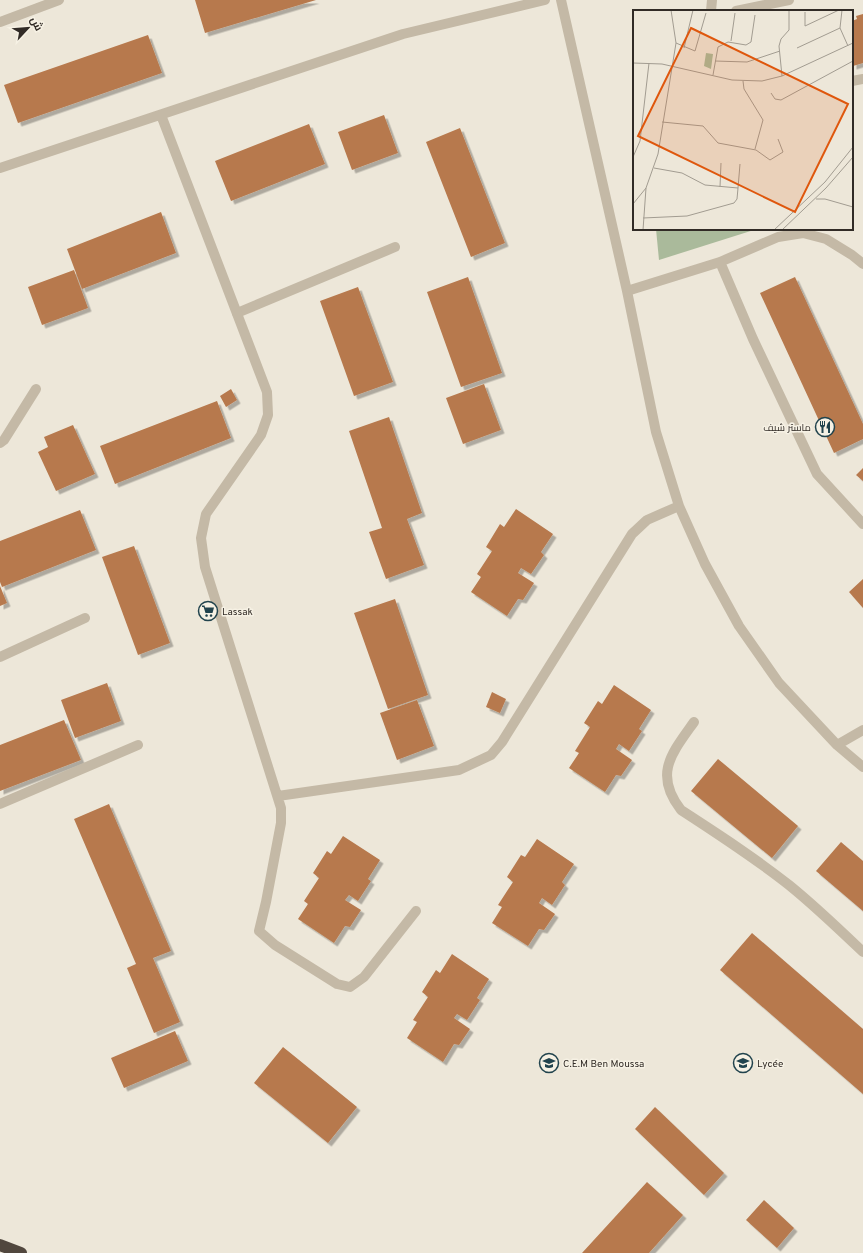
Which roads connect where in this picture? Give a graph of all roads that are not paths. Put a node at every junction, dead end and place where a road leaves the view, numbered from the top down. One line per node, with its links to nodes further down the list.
1 (59, 0): 8 (street)
2 (545, 0): 11 (street)
3 (561, 0): 16 (street)
4 (712, 0): 6 (street)
5 (789, 0): 7 (street)
6 (711, 10)
7 (741, 10)
8 (0, 22)
9 (863, 79): 10 (street)
10 (853, 81)
11 (161, 115): 12 (street); 17 (street)
12 (0, 168)
13 (395, 247): 17 (street)
14 (720, 262): 15 (street); 16 (street); 21 (street)
15 (863, 264)
16 (627, 290): 20 (street)
17 (237, 313): 29 (street)
18 (36, 389): 19 (street)
19 (0, 443)
20 (679, 506): 27 (street); 29 (street)
21 (863, 524)
22 (85, 618): 23 (street)
23 (0, 657)
24 (694, 722): 32 (street)
25 (863, 730): 27 (street)
26 (138, 745): 30 (street)
27 (837, 745): 28 (street)
28 (863, 767)
29 (278, 796): 31 (street)
30 (0, 804)
31 (416, 911)
32 (863, 952)
33 (0, 1245): 34 (highway)
34 (21, 1253)

